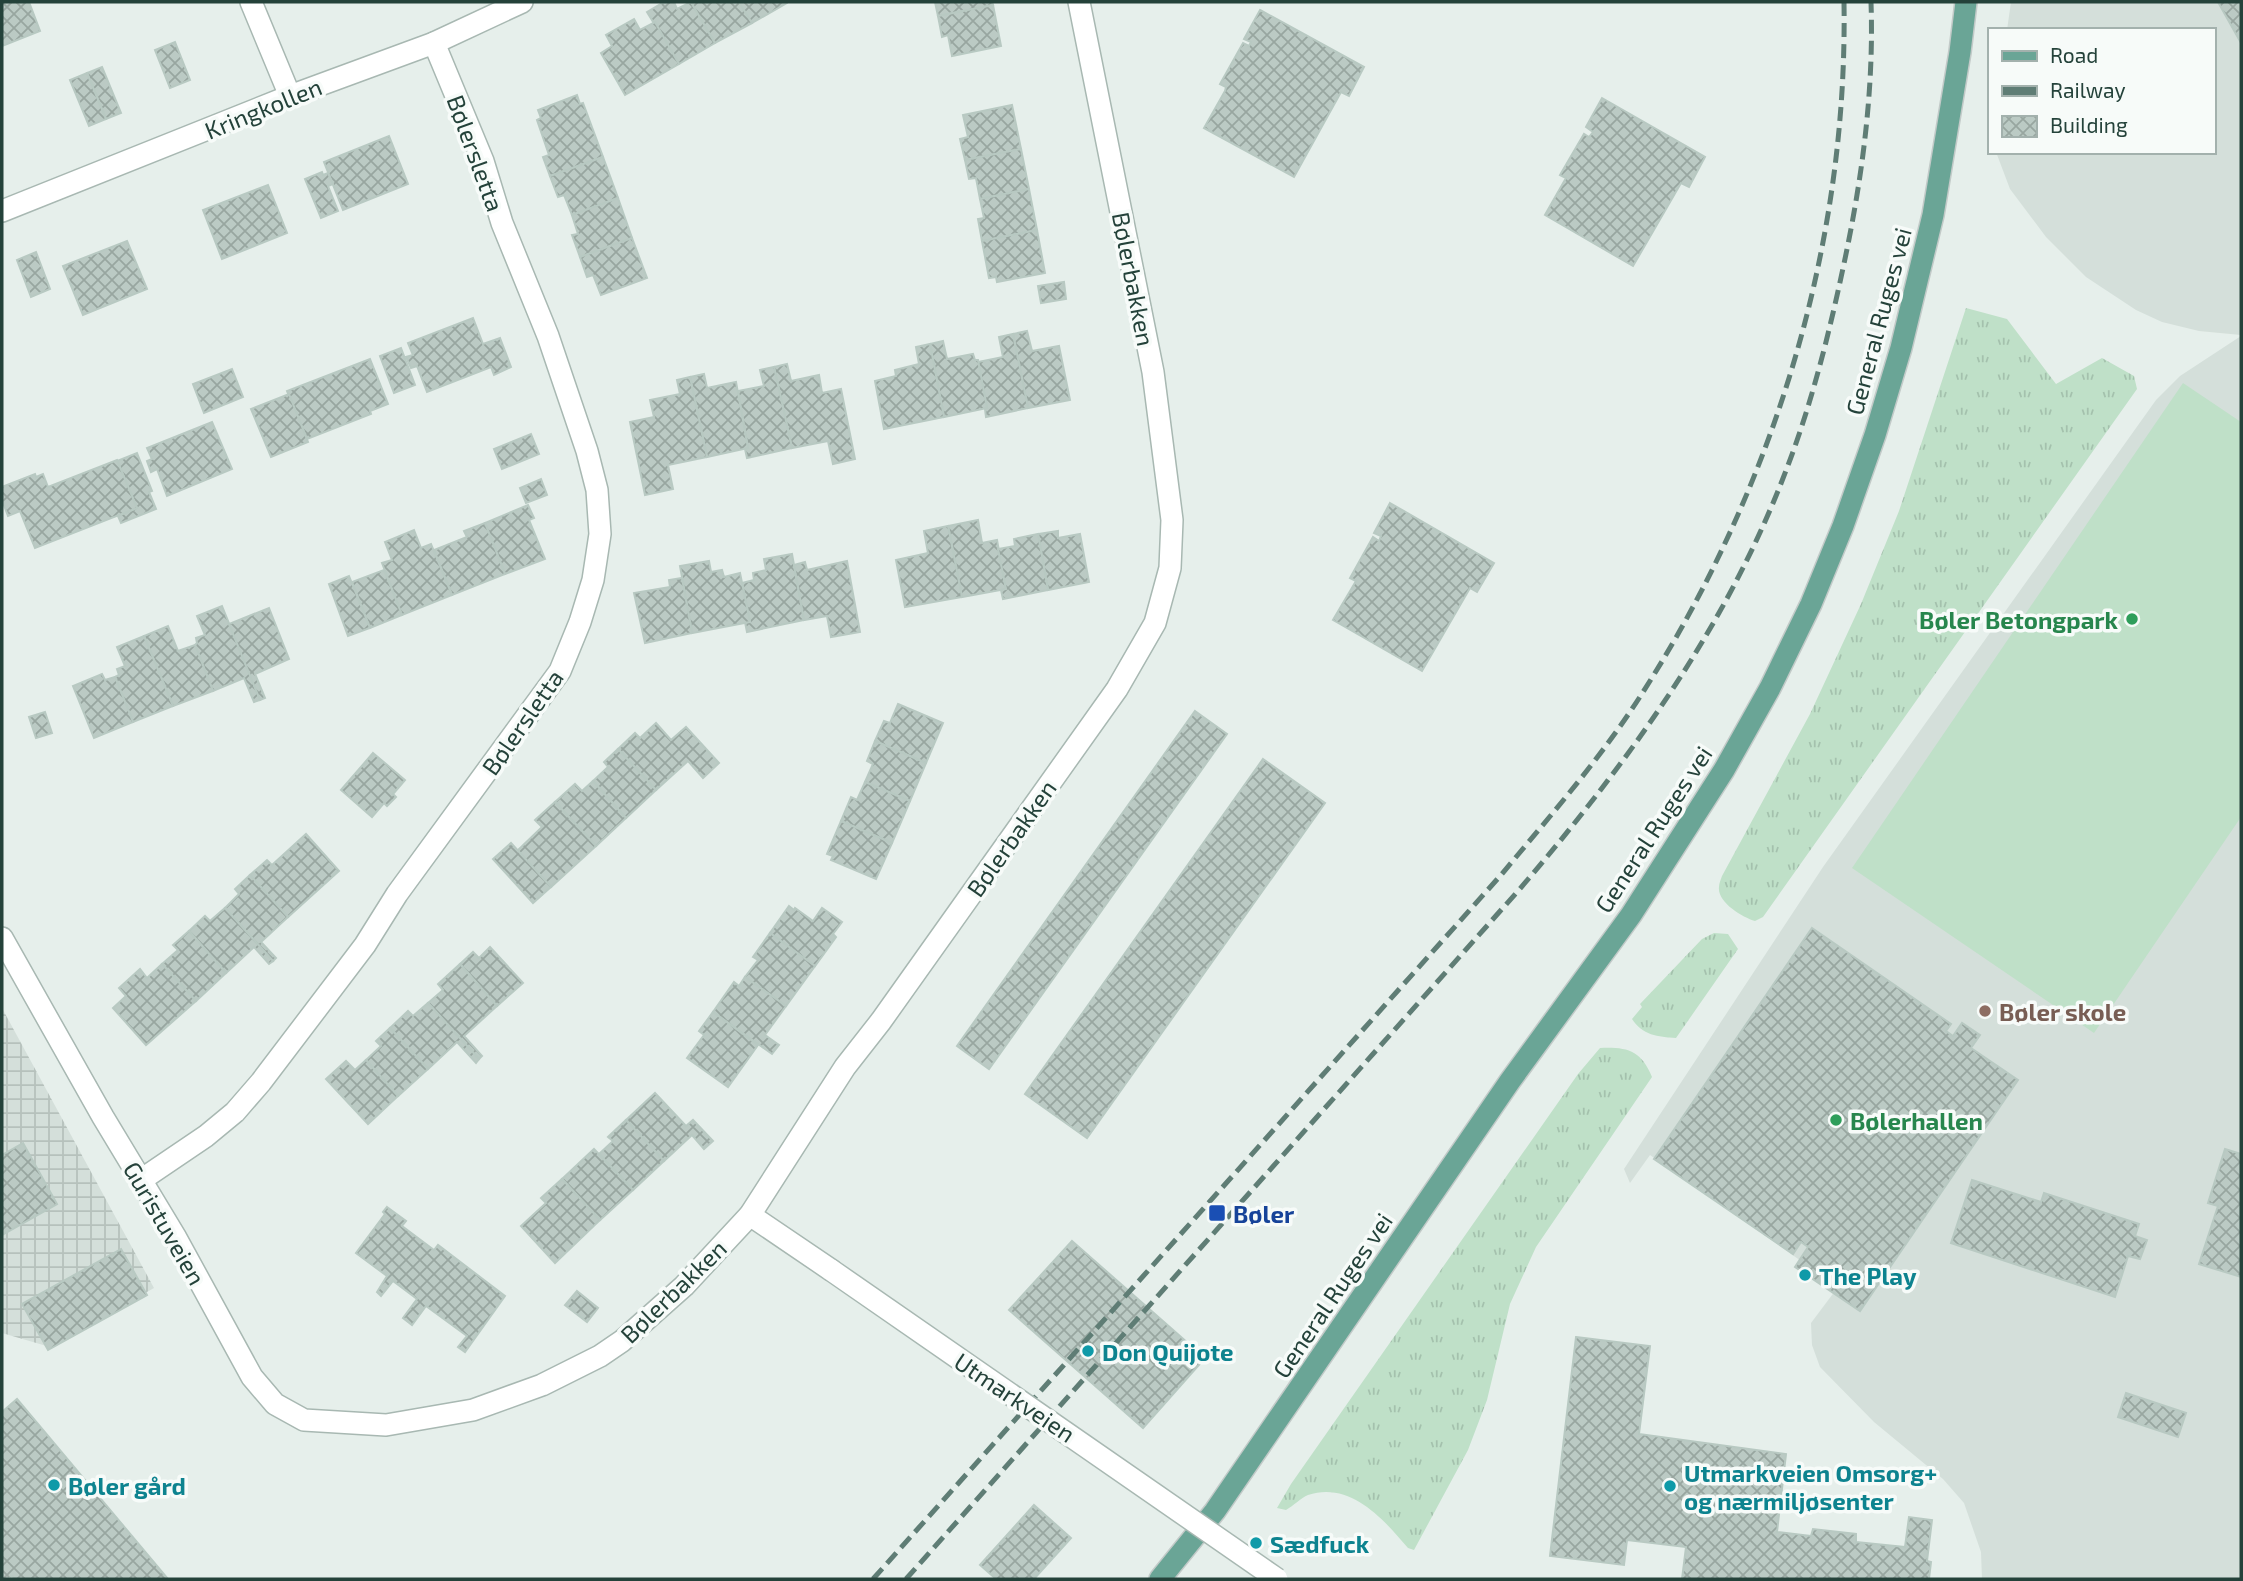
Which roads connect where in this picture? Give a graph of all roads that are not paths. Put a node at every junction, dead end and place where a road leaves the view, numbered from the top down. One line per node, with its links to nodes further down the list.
1 (251, 2): 6 (street)
2 (522, 2): 5 (street, Kringkollen)
3 (1079, 2): 10 (street, Bølerbakken)
4 (1966, 2): 12 (main road, General Ruges vei)
5 (434, 43): 6 (street, Kringkollen); 9 (street, Bølersletta)
6 (290, 96): 7 (street, Kringkollen)
7 (2, 211)
8 (2, 938): 9 (street, Guristuveien)
9 (141, 1180): 11 (street, Guristuveien)
10 (750, 1215): 11 (street, Bølerbakken); 13 (street, Utmarkveien, bridge)
11 (386, 1425)
12 (1160, 1579)
13 (1278, 1579)

